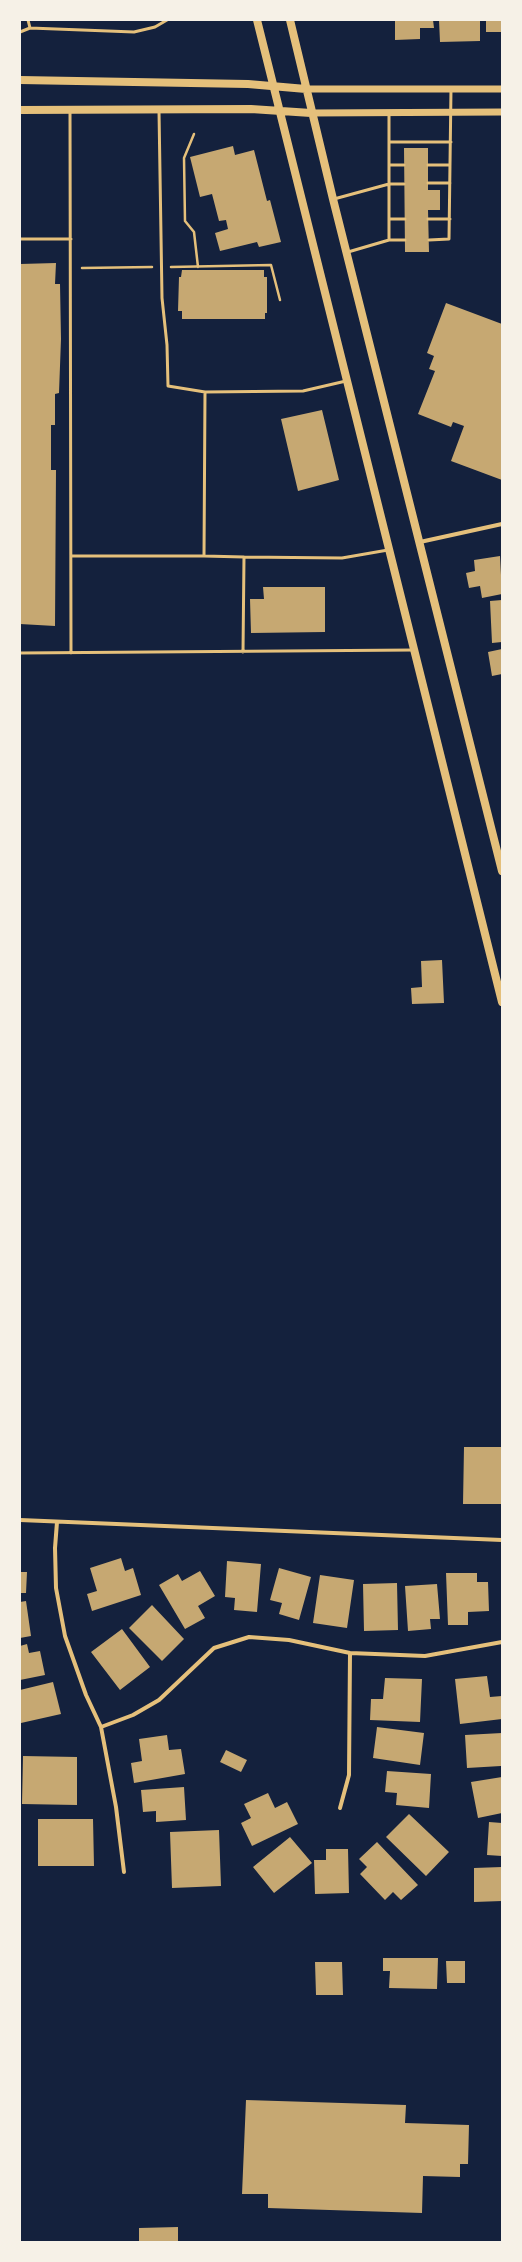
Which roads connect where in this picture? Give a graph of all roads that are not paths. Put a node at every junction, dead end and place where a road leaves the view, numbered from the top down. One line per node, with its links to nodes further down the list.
1 (28, 20): 5 (lane)
2 (167, 20): 5 (lane)
3 (257, 20): 8 (main road)
4 (290, 20): 9 (main road)
5 (30, 28): 6 (lane)
6 (20, 32)
7 (20, 80): 8 (main road)
8 (274, 85): 9 (main road); 13 (main road)
9 (306, 89): 10 (street); 18 (main road)
10 (451, 89): 11 (street); 16 (lane)
11 (502, 89)
12 (20, 110): 14 (main road)
13 (280, 110): 15 (main road); 18 (main road); 41 (main road)
14 (70, 111): 15 (main road); 36 (lane)
15 (159, 111): 42 (lane)
16 (451, 112): 17 (street); 19 (street); 21 (lane)
17 (502, 112)
18 (311, 113): 19 (street); 30 (main road)
19 (389, 113): 20 (lane)
20 (390, 142): 21 (lane); 22 (lane)
21 (450, 142): 25 (lane)
22 (389, 165): 23 (lane); 28 (lane)
23 (404, 165)
24 (428, 165): 25 (lane)
25 (450, 165): 27 (lane)
26 (428, 183): 27 (lane)
27 (450, 183): 31 (lane)
28 (389, 184): 29 (lane); 30 (lane); 32 (lane)
29 (404, 184)
30 (333, 199): 40 (main road)
31 (450, 218): 34 (lane); 39 (lane)
32 (389, 219): 33 (lane); 37 (lane)
33 (405, 219)
34 (428, 219)
35 (20, 238): 36 (lane)
36 (71, 239): 46 (lane)
37 (390, 240): 38 (lane); 40 (lane)
38 (405, 240)
39 (429, 240)
40 (346, 252): 44 (main road)
41 (348, 381): 42 (lane); 45 (main road)
42 (205, 392): 47 (lane)
43 (502, 524): 44 (street)
44 (420, 542): 53 (main road)
45 (390, 550): 48 (lane); 49 (main road)
46 (71, 556): 47 (lane); 52 (lane)
47 (204, 556): 48 (lane)
48 (244, 557): 50 (lane)
49 (415, 650): 50 (lane); 54 (main road)
50 (243, 652): 52 (lane)
51 (20, 653): 52 (lane)
52 (71, 653)
53 (502, 871)
54 (502, 1002)
55 (20, 1520): 56 (street)
56 (57, 1522): 57 (street); 60 (street)
57 (502, 1540)
58 (502, 1642): 59 (street)
59 (350, 1654): 60 (street); 61 (street)
60 (101, 1727): 62 (street)
61 (340, 1808)
62 (124, 1872)

